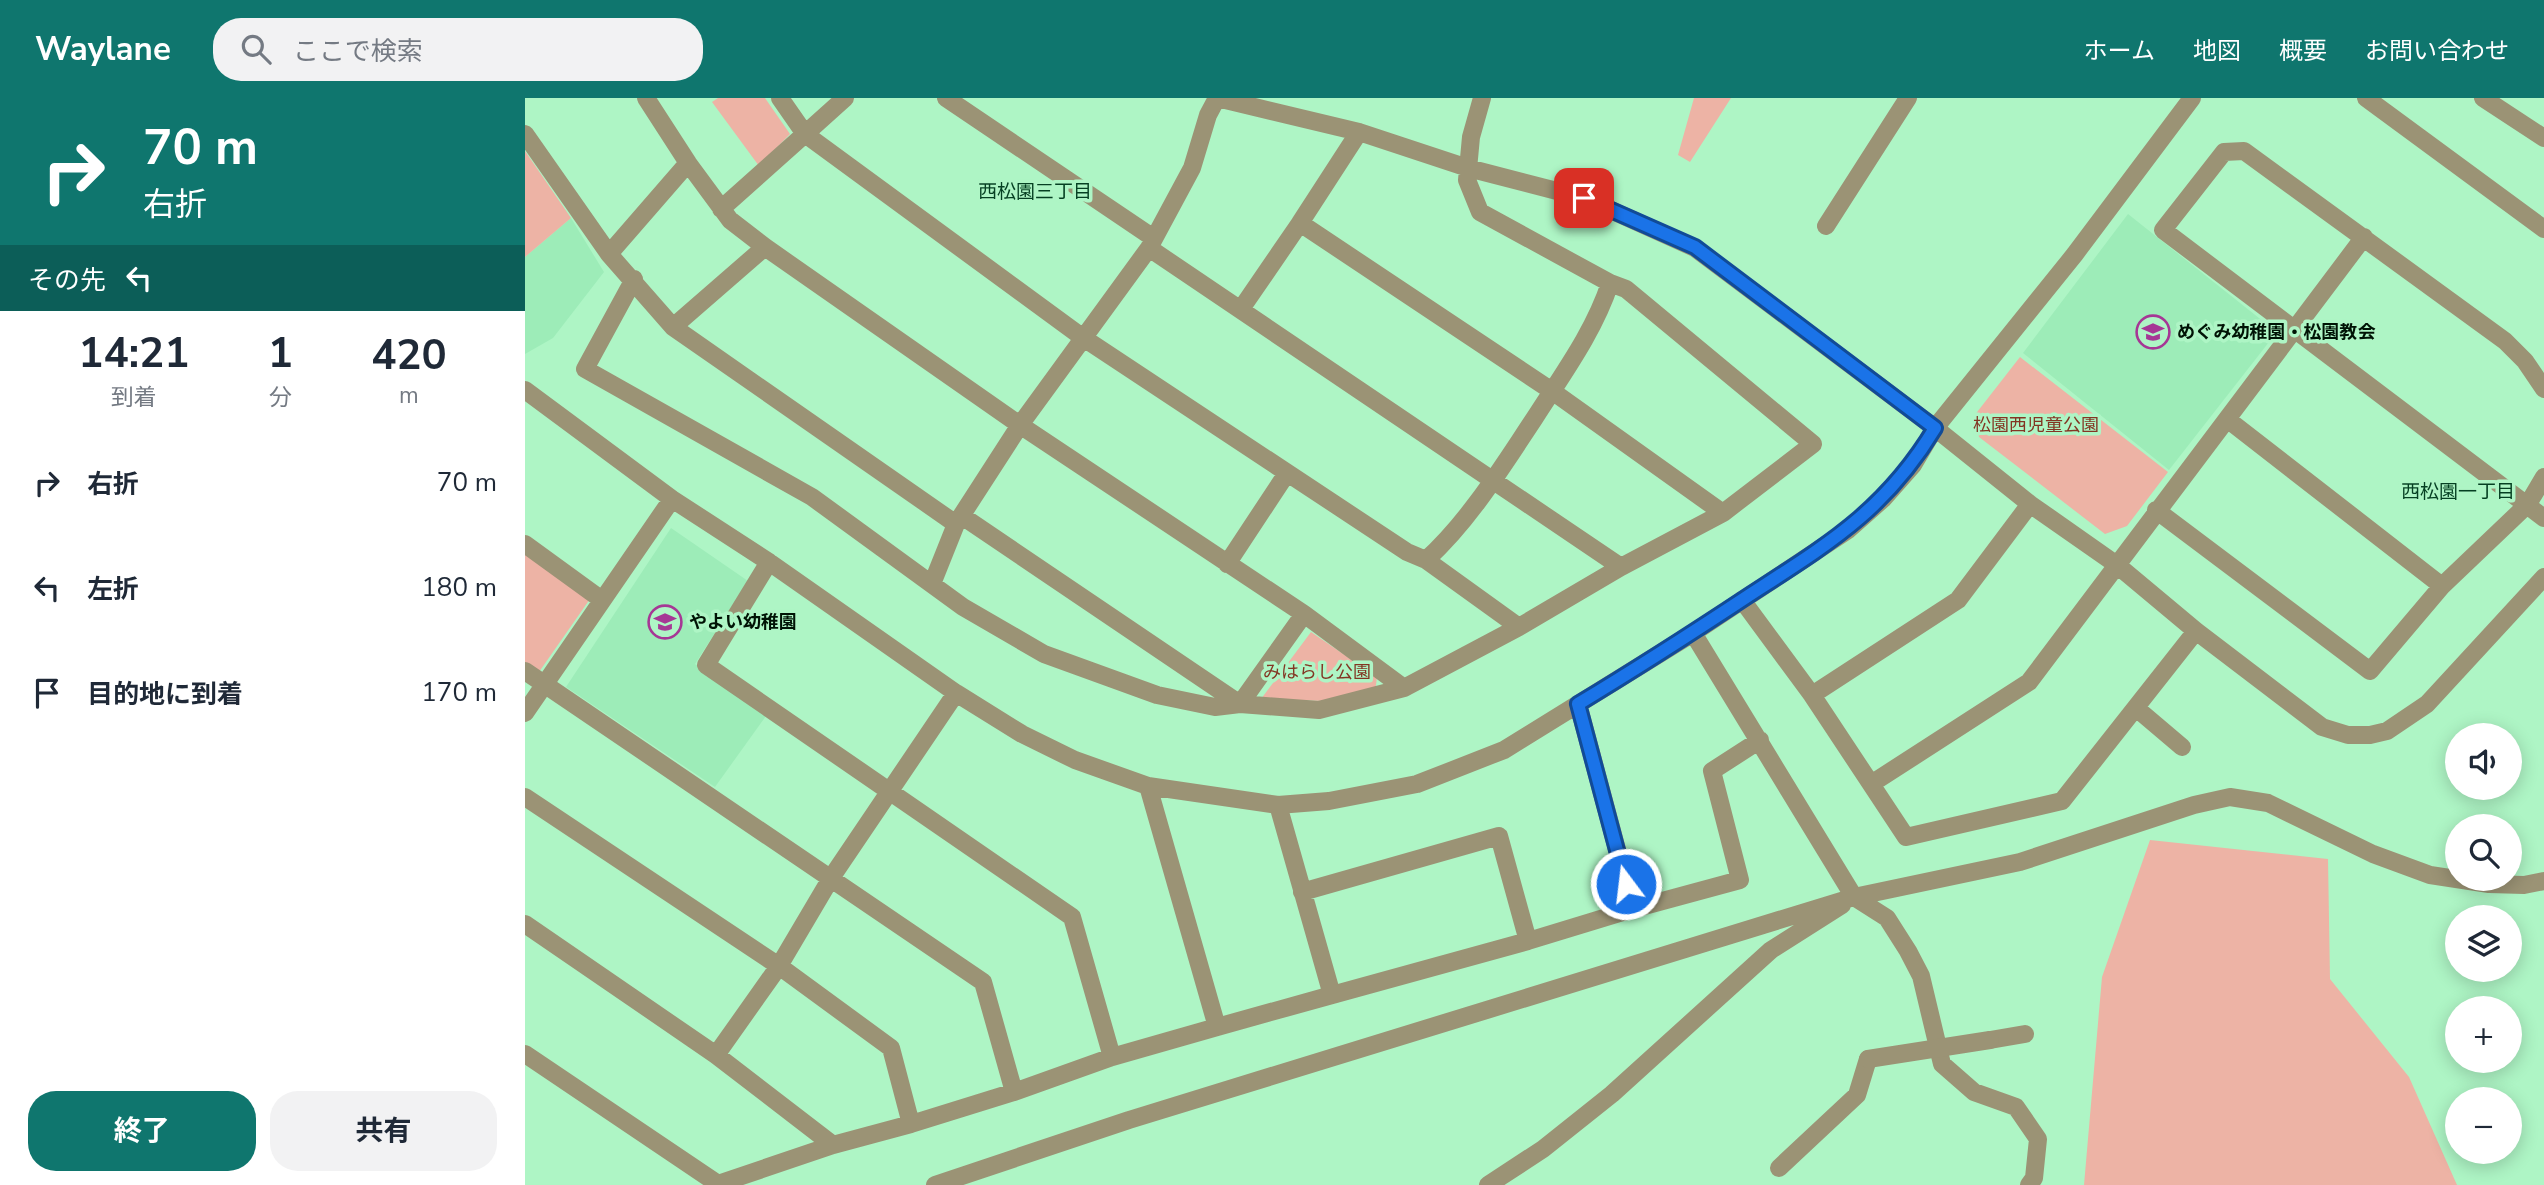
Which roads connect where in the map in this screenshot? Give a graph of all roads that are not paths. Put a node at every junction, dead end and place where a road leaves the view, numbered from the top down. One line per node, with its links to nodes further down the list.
1 (646, 98): 15 (street)
2 (780, 98): 13 (street)
3 (845, 98): 13 (street)
4 (946, 98): 22 (street)
5 (1217, 98): 11 (street); 22 (street)
6 (1482, 98): 16 (street)
7 (1908, 98): 19 (street)
8 (2192, 98): 36 (street)
9 (2366, 98): 20 (street)
10 (2483, 98): 14 (street)
11 (1359, 132): 16 (street); 18 (street)
12 (525, 134): 24 (street)
13 (805, 134): 17 (street); 30 (street)
14 (2544, 138)
15 (688, 163): 17 (street); 24 (street)
16 (1468, 169): 26 (street); 36 (street)
17 (721, 209): 23 (street)
18 (1300, 223): 27 (street); 33 (street)
19 (1826, 226)
20 (2544, 229)
21 (2364, 237): 29 (street); 29 (street); 31 (street)
22 (1151, 242): 27 (street); 30 (street)
23 (765, 247): 28 (street); 35 (street)
24 (609, 254): 25 (street)
25 (634, 279): 28 (street); 54 (street)
26 (1610, 283): 33 (street); 44 (street)
27 (1241, 309): 39 (street)
28 (673, 327): 46 (street)
29 (2294, 331): 34 (street); 41 (street)
30 (1082, 337): 35 (street); 37 (street)
31 (2544, 389)
32 (525, 390): 40 (street)
33 (1552, 391): 39 (street); 44 (street)
34 (2227, 419): 43 (street); 55 (street)
35 (1020, 425): 46 (street); 50 (street)
36 (1935, 428): 42 (street); 57 (street)
37 (1287, 473): 48 (street); 50 (street)
38 (2544, 477): 41 (street)
39 (1493, 481): 48 (street); 52 (street)
40 (672, 499): 49 (street); 56 (street)
41 (2528, 503): 45 (street); 55 (street)
42 (2030, 504): 51 (street); 66 (street)
43 (2156, 510): 51 (street); 55 (street)
44 (1723, 513): 52 (street)
45 (2544, 519)
46 (959, 520): 54 (street); 67 (street)
47 (525, 544): 56 (street)
48 (1426, 559): 59 (street)
49 (769, 562): 65 (street); 75 (street)
50 (1227, 564): 58 (street)
51 (2117, 565): 60 (street); 73 (street)
52 (1621, 567): 59 (street)
53 (2544, 578): 60 (street)
54 (932, 584): 67 (street)
55 (2442, 586)
56 (602, 600): 63 (street)
57 (1742, 600): 61 (street); 66 (street)
58 (1304, 614): 64 (street); 67 (street)
59 (1519, 627): 64 (street)
60 (2196, 631): 69 (street)
61 (1693, 633): 68 (street); 71 (street)
62 (525, 671): 63 (street)
63 (544, 685): 70 (street); 78 (street)
64 (1403, 688): 67 (street)
65 (956, 693): 74 (street); 75 (street)
66 (1812, 695): 73 (street)
67 (1240, 704)
68 (1578, 704): 77 (street); 82 (street)
69 (2136, 708): 72 (street); 73 (street)
70 (525, 713)
71 (1760, 740): 81 (street); 82 (street)
72 (2182, 747)
73 (1871, 785)
74 (1148, 786): 77 (street); 87 (street)
75 (891, 794): 78 (street); 91 (street)
76 (525, 797): 85 (street)
77 (1278, 805): 80 (street)
78 (831, 878): 85 (street); 92 (street)
79 (2544, 881): 81 (street)
80 (1302, 892): 84 (street); 86 (street)
81 (1854, 897): 96 (street); 97 (street); 98 (street)
82 (1633, 909): 84 (street)
83 (525, 924): 90 (street)
84 (1528, 942): 86 (street)
85 (779, 965): 90 (street); 93 (street)
86 (1332, 995): 87 (street)
87 (1217, 1027): 91 (street)
88 (2025, 1034): 95 (street, bridge)
89 (525, 1054): 94 (street)
90 (716, 1055): 94 (street)
91 (1112, 1057): 92 (street)
92 (1014, 1092): 93 (street)
93 (911, 1124): 94 (street)
94 (833, 1145)
95 (1779, 1168)
96 (935, 1185)
97 (1488, 1185)
98 (2029, 1185)

